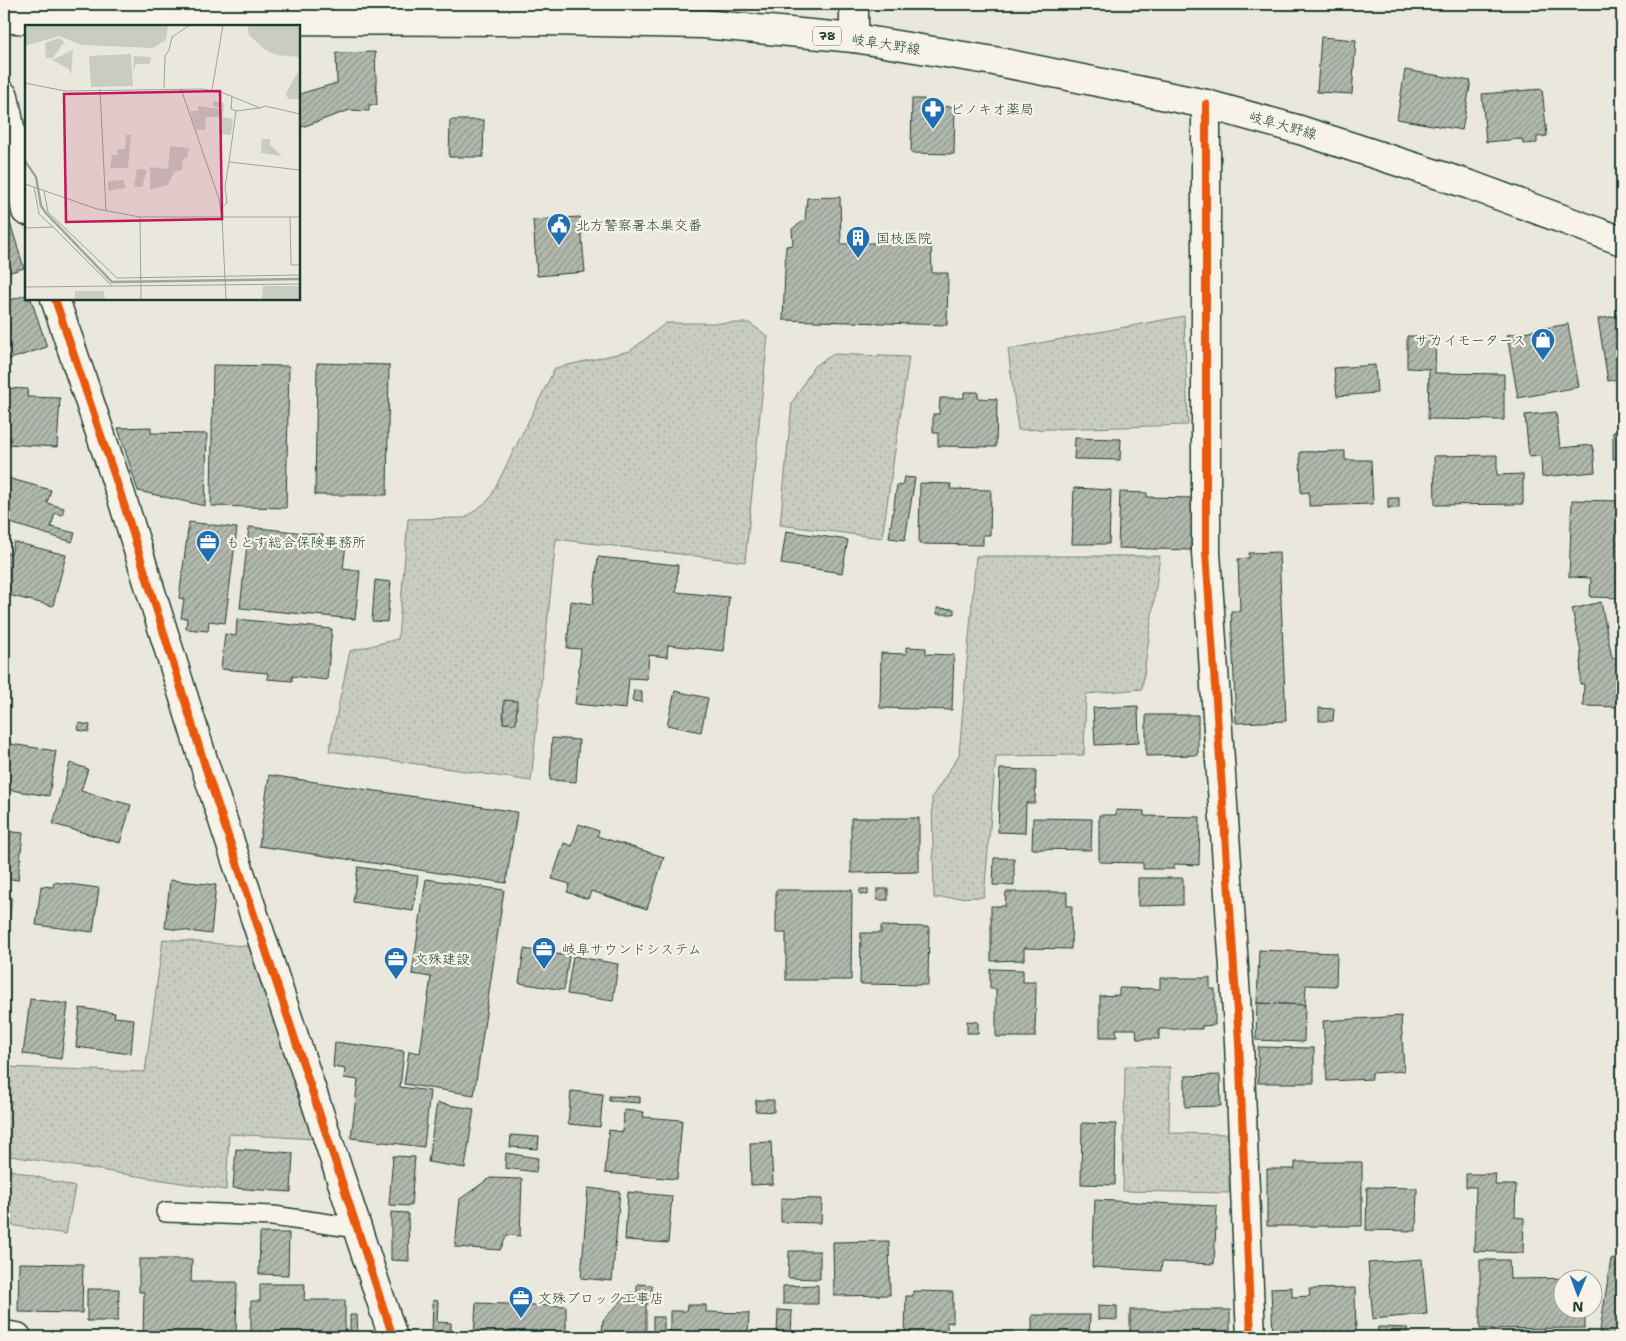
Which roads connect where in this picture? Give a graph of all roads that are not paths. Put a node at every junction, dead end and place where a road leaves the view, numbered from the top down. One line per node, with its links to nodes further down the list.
1 (854, 4): 3 (street)
2 (4, 19): 3 (street, 岐阜大野線 / 78)
3 (854, 38): 4 (street, 岐阜大野線 / 78)
4 (1206, 104): 7 (street, 岐阜大野線 / 78); 14 (street)
5 (5, 113): 6 (street)
6 (25, 206)
7 (1622, 241)
8 (55, 300): 10 (street)
9 (166, 1212): 10 (lane)
10 (357, 1228): 13 (street)
11 (4, 1335): 12 (street)
12 (17, 1337)
13 (393, 1337)
14 (1251, 1337)

